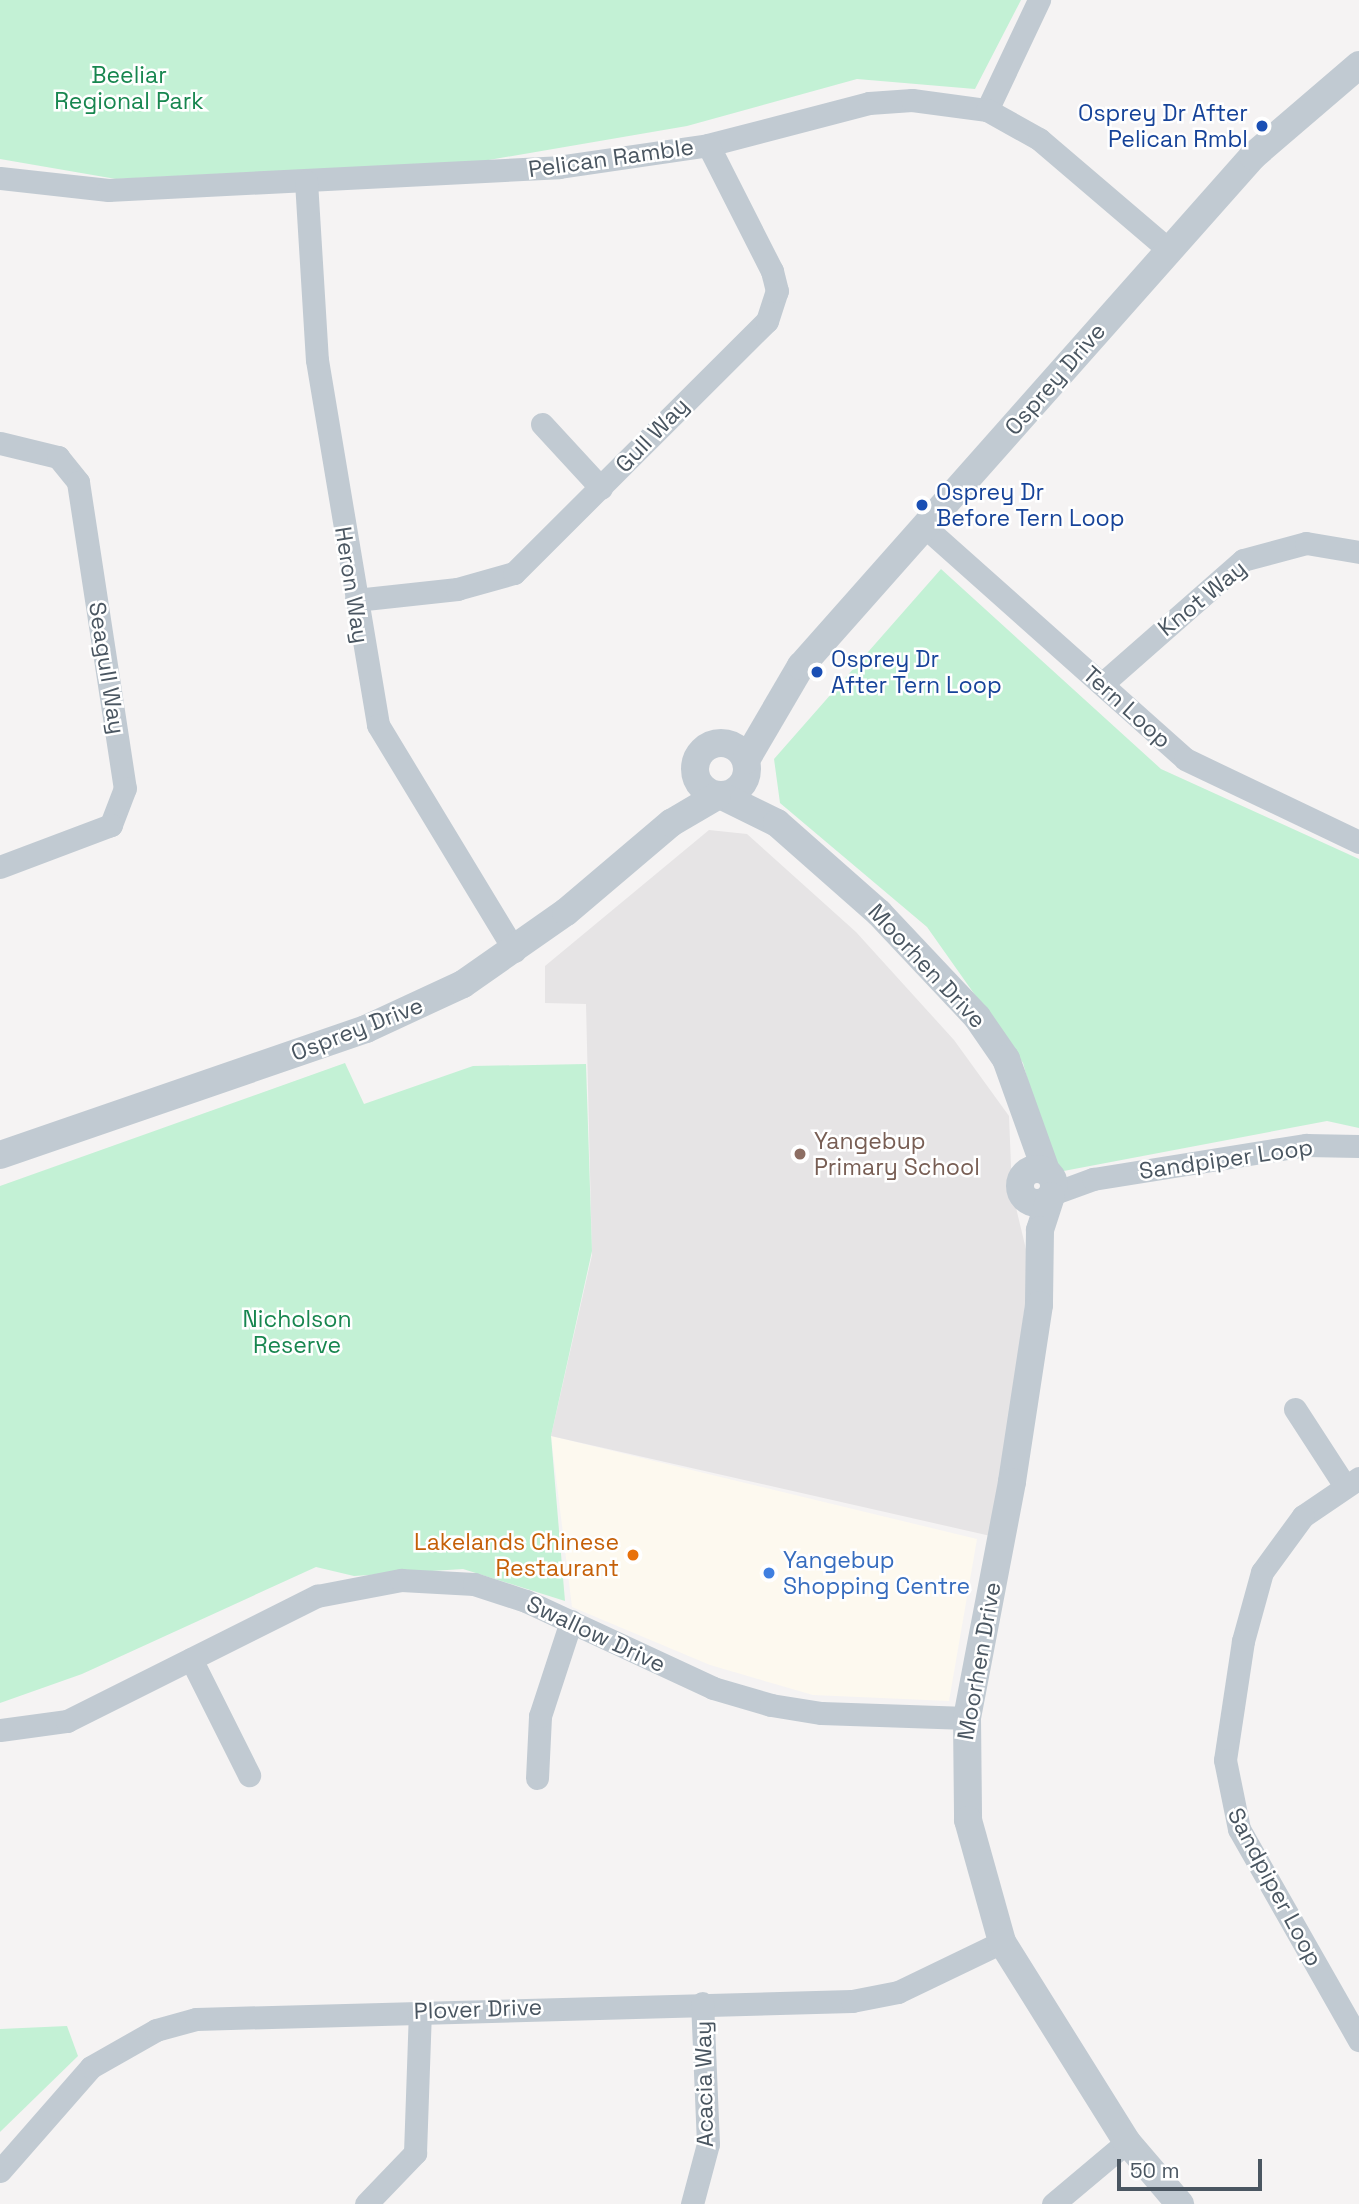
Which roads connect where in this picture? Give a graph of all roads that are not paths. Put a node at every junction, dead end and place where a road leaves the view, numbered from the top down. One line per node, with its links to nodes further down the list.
1 (1039, 0): 3 (street)
2 (1359, 65): 7 (street, Osprey Drive)
3 (987, 110): 4 (street, Pelican Ramble); 7 (street, Pelican Ramble)
4 (708, 145): 6 (street, Pelican Ramble); 10 (street, Gull Way)
5 (0, 178): 6 (street, Pelican Ramble)
6 (306, 181): 13 (street, Heron Way)
7 (1169, 250): 11 (street, Osprey Drive)
8 (542, 424): 10 (street)
9 (0, 443): 23 (street, Seagull Way)
10 (601, 488): 13 (street, Gull Way)
11 (925, 527): 14 (street, Tern Loop); 15 (street, Osprey Drive)
12 (1359, 552): 14 (street, Knot Way)
13 (356, 600): 24 (street, Heron Way)
14 (1102, 684): 22 (street, Tern Loop)
15 (772, 711): 16 (street, Osprey Drive); 17 (street, Osprey Drive)
16 (720, 743): 17 (street); 18 (street)
17 (746, 766): 19 (street); 21 (street, Moorhen Drive)
18 (695, 774): 19 (street); 20 (street, Osprey Drive)
19 (720, 796): 20 (street, Osprey Drive); 21 (street, Moorhen Drive)
20 (671, 823): 24 (street, Osprey Drive)
21 (776, 823): 27 (street, Moorhen Drive)
22 (1359, 842)
23 (0, 867)
24 (515, 951): 26 (street, Osprey Drive)
25 (1359, 1146): 27 (street, Sandpiper Loop)
26 (0, 1155)
27 (1042, 1185): 32 (street, Moorhen Drive)
28 (1295, 1409): 29 (street)
29 (1352, 1482): 39 (street, Sandpiper Loop)
30 (570, 1621): 31 (street, Swallow Drive); 32 (street, Swallow Drive); 35 (street)
31 (191, 1659): 33 (street, Swallow Drive); 34 (street)
32 (967, 1718): 36 (street, Moorhen Drive)
33 (0, 1730)
34 (249, 1775)
35 (537, 1777)
36 (1002, 1942): 37 (street, Plover Drive); 40 (street, Moorhen Drive)
37 (702, 2003): 38 (street, Plover Drive); 43 (street, Acacia Way)
38 (420, 2011): 41 (street, Plover Drive); 42 (street)
39 (1359, 2039)
40 (1127, 2142): 44 (street); 45 (street, Moorhen Drive)
41 (0, 2171)
42 (366, 2204)
43 (692, 2204)
44 (1053, 2204)
45 (1180, 2204)

